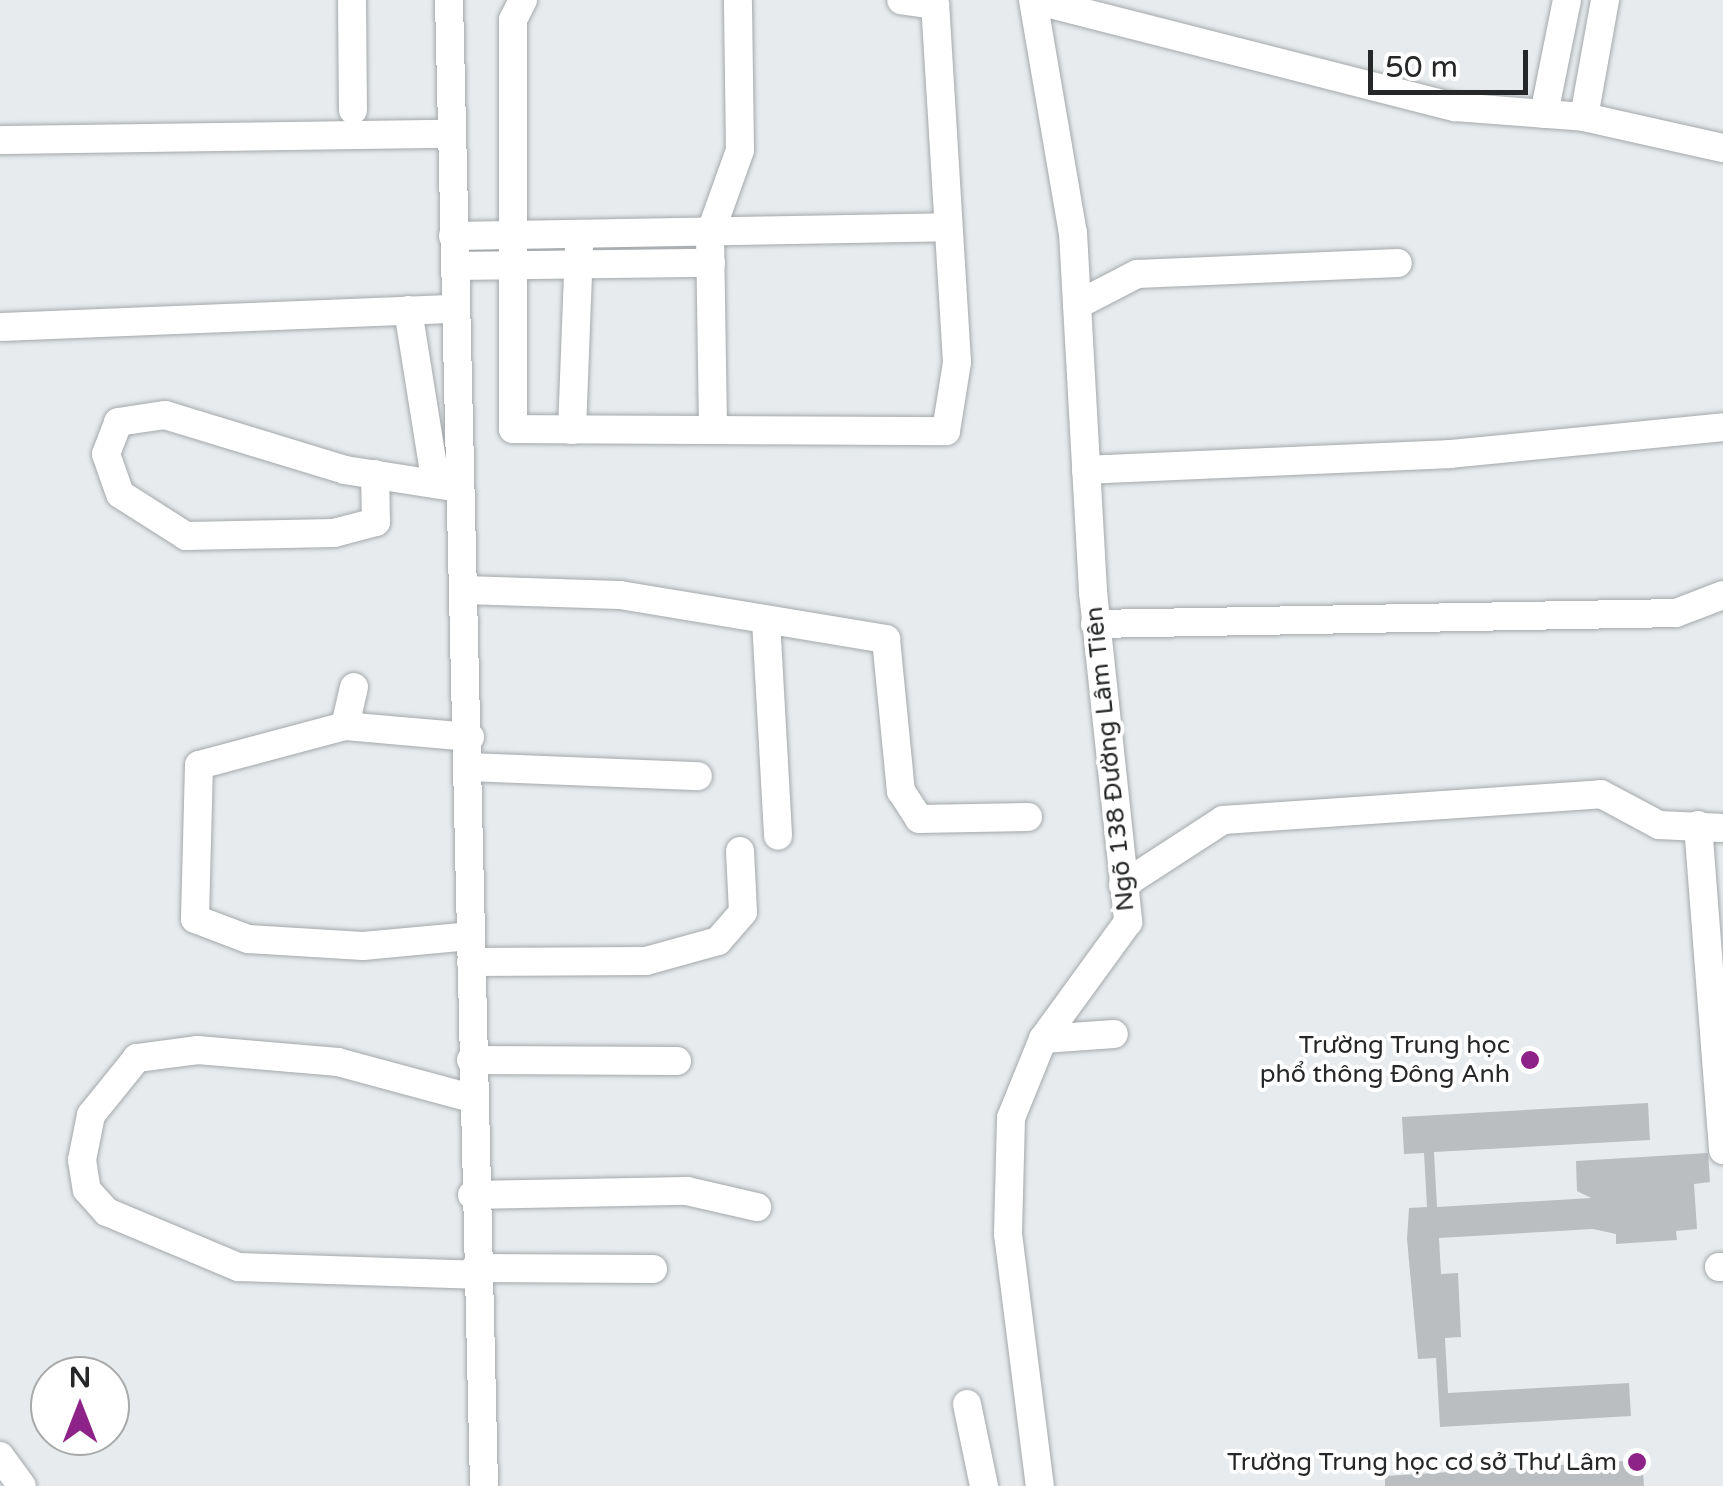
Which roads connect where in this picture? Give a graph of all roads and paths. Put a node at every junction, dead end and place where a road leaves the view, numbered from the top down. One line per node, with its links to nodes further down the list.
1 (352, 0): 9 (street)
2 (449, 0): 12 (street)
3 (523, 0): 17 (street)
4 (738, 0): 18 (street)
5 (901, 0): 15 (street)
6 (1033, 0): 10 (street); 25 (street, Ngõ 138 Đường Lâm Tiên)
7 (1567, 0): 10 (street)
8 (1605, 0): 11 (street)
9 (353, 110)
10 (1544, 114): 11 (street)
11 (1584, 117): 14 (street)
12 (451, 134): 13 (street); 19 (street)
13 (0, 140)
14 (1723, 148)
15 (948, 227): 18 (street); 30 (street)
16 (578, 232): 17 (street); 18 (street); 20 (street)
17 (512, 234): 19 (street); 24 (street)
18 (710, 234): 21 (street)
19 (453, 236): 23 (street)
20 (579, 262): 21 (street); 24 (street); 31 (street)
21 (712, 262): 30 (street)
22 (1398, 263): 25 (street)
23 (455, 266): 24 (street); 26 (street)
24 (512, 266): 31 (street)
25 (1077, 305): 32 (street, Ngõ 138 Đường Lâm Tiên)
26 (454, 309): 27 (street); 34 (street)
27 (408, 310): 28 (street); 34 (street)
28 (4, 327)
29 (1723, 427): 32 (street)
30 (714, 428): 31 (street)
31 (572, 430)
32 (1086, 470): 38 (street, Ngõ 138 Đường Lâm Tiên)
33 (375, 474): 33 (street); 34 (street)
34 (448, 486): 35 (street)
35 (464, 590): 37 (street); 41 (street)
36 (1723, 595): 38 (street)
37 (766, 620): 44 (street); 46 (street)
38 (1096, 624): 48 (street, Ngõ 138 Đường Lâm Tiên)
39 (354, 687): 40 (street)
40 (345, 726): 41 (street); 49 (street)
41 (470, 737): 42 (street)
42 (470, 767): 43 (street); 49 (street)
43 (698, 776)
44 (1028, 817)
45 (1711, 826): 48 (street); 55 (street)
46 (778, 836)
47 (740, 852): 49 (street)
48 (1123, 885): 51 (street, Ngõ 138 Đường Lâm Tiên)
49 (470, 949): 52 (street)
50 (1114, 1034): 51 (street)
51 (1043, 1039): 65 (street, Ngõ 138 Đường Lâm Tiên)
52 (471, 1060): 53 (street); 54 (street)
53 (677, 1061)
54 (471, 1098): 56 (street); 59 (street)
55 (1723, 1150)
56 (472, 1195): 57 (street); 59 (street)
57 (757, 1207)
58 (653, 1268): 59 (street)
59 (475, 1271): 63 (street)
60 (967, 1404): 64 (street)
61 (0, 1456): 62 (street)
62 (22, 1486)
63 (484, 1486)
64 (984, 1486)
65 (1040, 1486)

